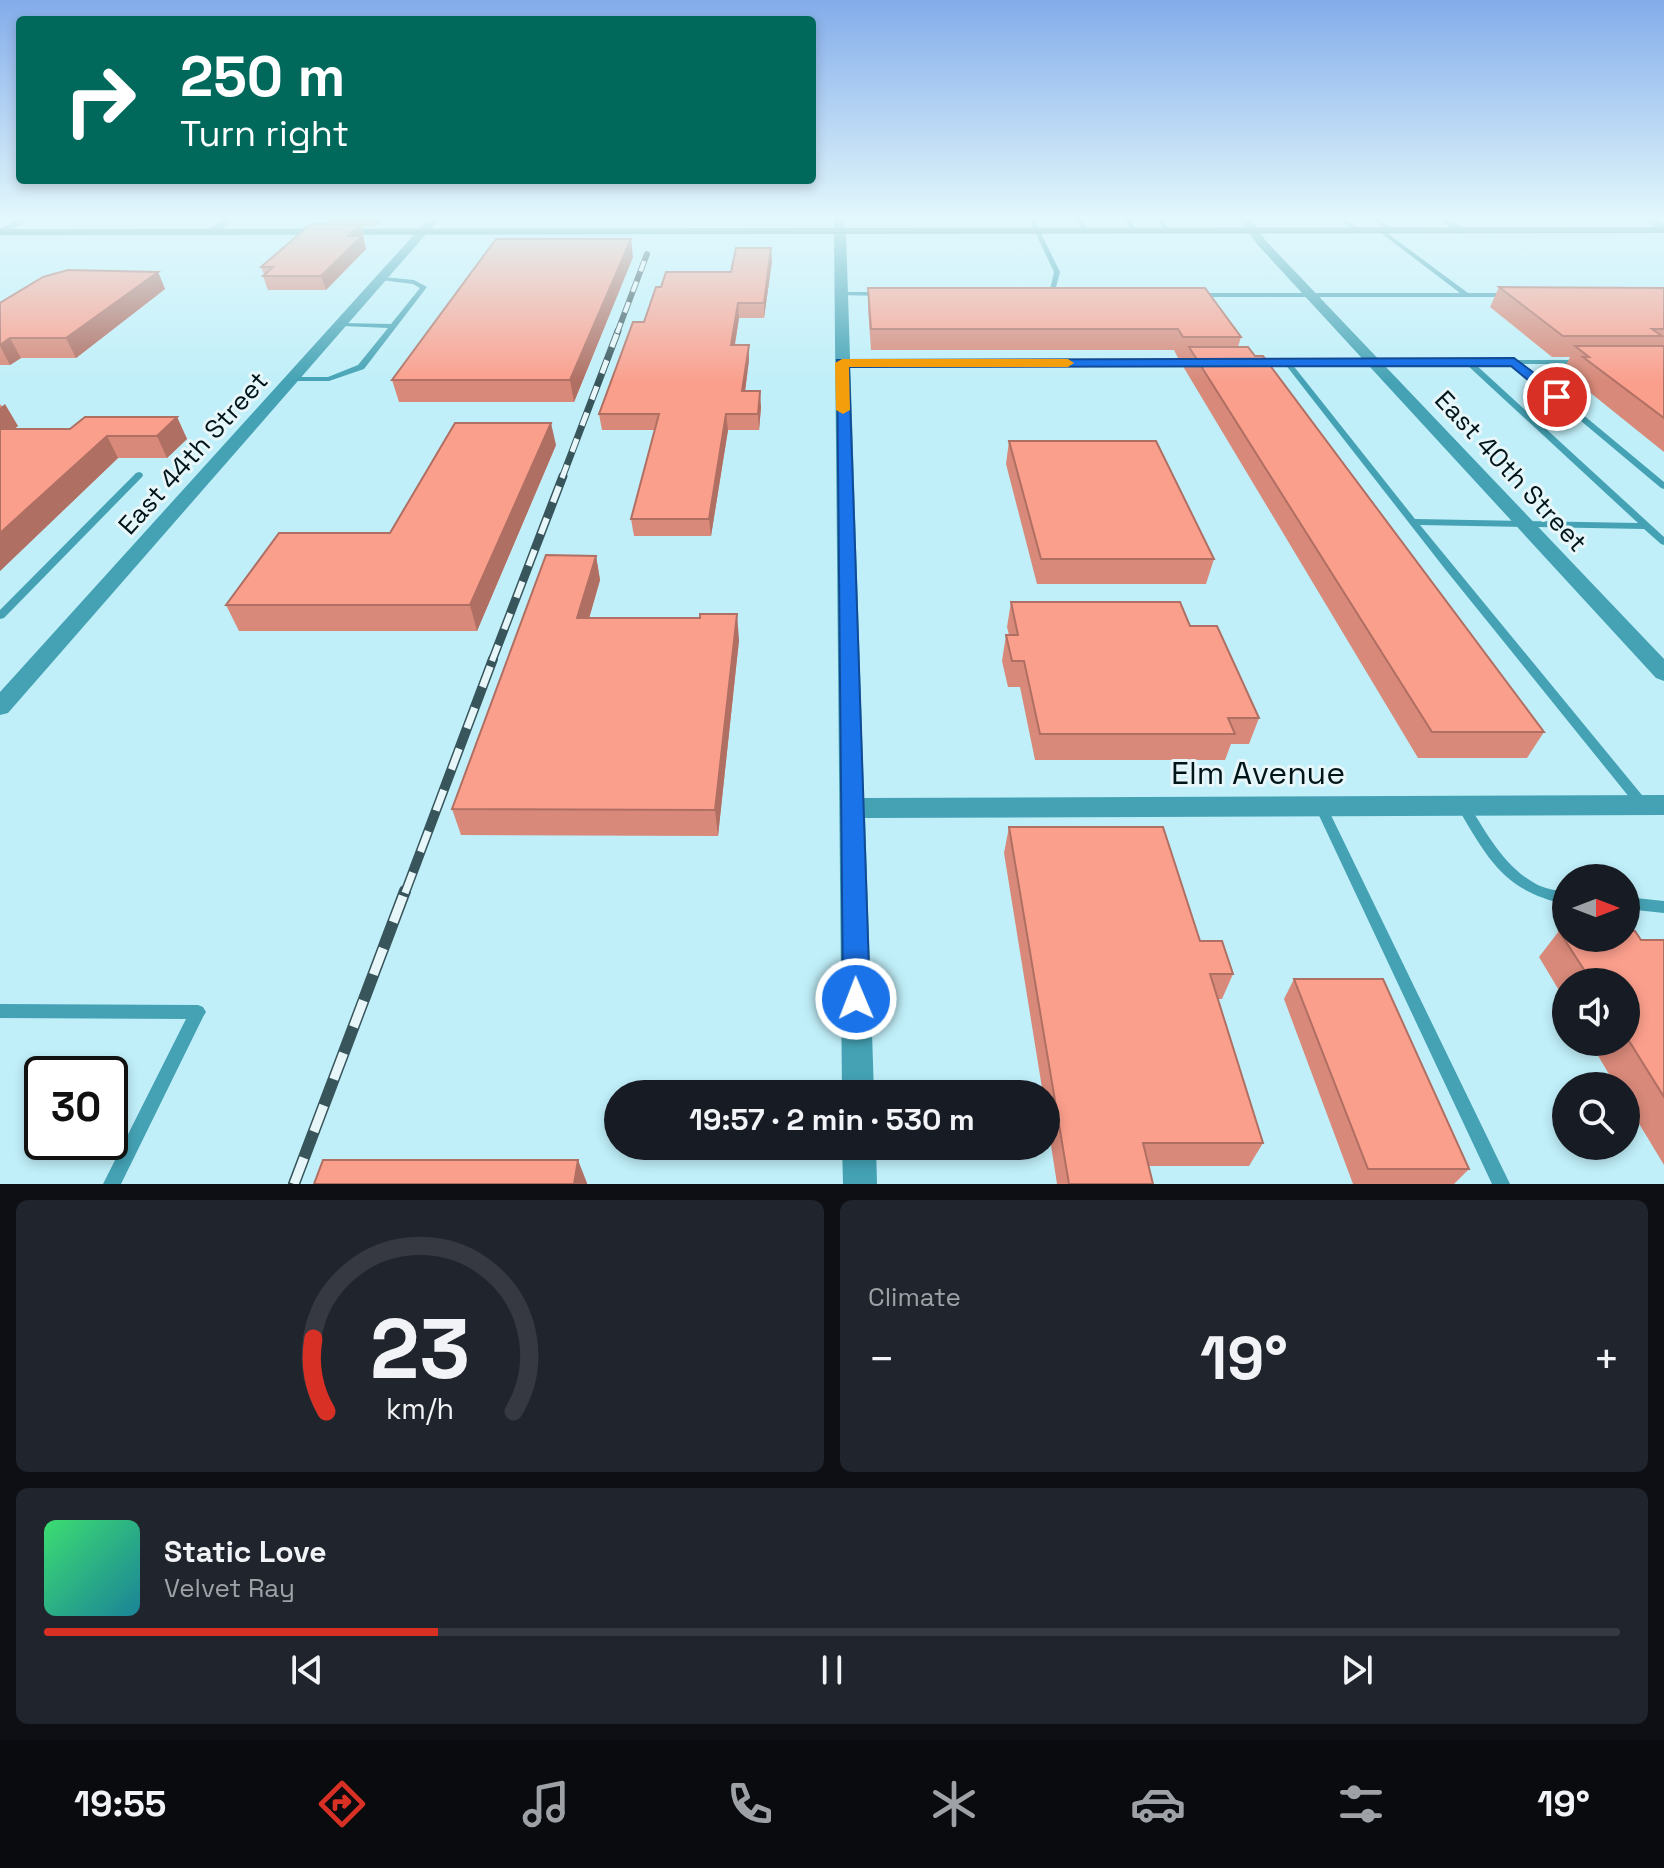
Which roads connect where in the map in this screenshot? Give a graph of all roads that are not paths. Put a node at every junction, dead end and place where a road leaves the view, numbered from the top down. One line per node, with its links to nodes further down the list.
1 (389, 272): 6 (street, East 44th Street)
2 (840, 272): 7 (street)
3 (1057, 272): 10 (lane)
4 (1290, 272): 13 (street, East 40th Street)
5 (1438, 272): 14 (lane)
6 (383, 279): 16 (street, East 44th Street); 17 (lane)
7 (841, 294): 8 (lane); 25 (street)
8 (886, 294)
9 (1037, 294): 10 (lane)
10 (1052, 294): 11 (lane)
11 (1067, 295)
12 (1189, 295): 13 (lane)
13 (1311, 295): 14 (lane); 21 (street, East 40th Street)
14 (1467, 295): 15 (lane)
15 (1512, 295)
16 (343, 324): 17 (lane); 26 (street, East 44th Street)
17 (393, 326): 26 (lane)
18 (1207, 362): 25 (lane)
19 (1239, 362): 20 (lane)
20 (1287, 362): 21 (lane); 29 (lane)
21 (1373, 362): 22 (lane); 30 (street, East 40th Street)
22 (1468, 362): 23 (lane); 31 (lane)
23 (1514, 362): 24 (lane); 28 (lane)
24 (1589, 362)
25 (842, 363): 40 (street)
26 (294, 379): 35 (street, East 44th Street)
27 (139, 475): 33 (lane)
28 (1664, 486)
29 (1412, 522): 30 (lane); 37 (lane)
30 (1524, 523): 31 (lane); 34 (street, East 40th Street)
31 (1647, 526): 32 (lane)
32 (1664, 542)
33 (0, 616)
34 (1664, 673)
35 (6, 693): 36 (street, East 44th Street)
36 (0, 707)
37 (1654, 805): 38 (street, Elm Avenue)
38 (1463, 806): 39 (street, Elm Avenue); 41 (lane)
39 (1321, 807): 40 (street, Elm Avenue); 49 (lane)
40 (852, 808): 45 (street)
41 (1552, 897)
42 (1640, 904): 43 (lane)
43 (1664, 907)
44 (0, 1011): 47 (lane)
45 (858, 1080)
46 (859, 1160): 48 (street)
47 (112, 1184)
48 (860, 1184)
49 (1501, 1184)

